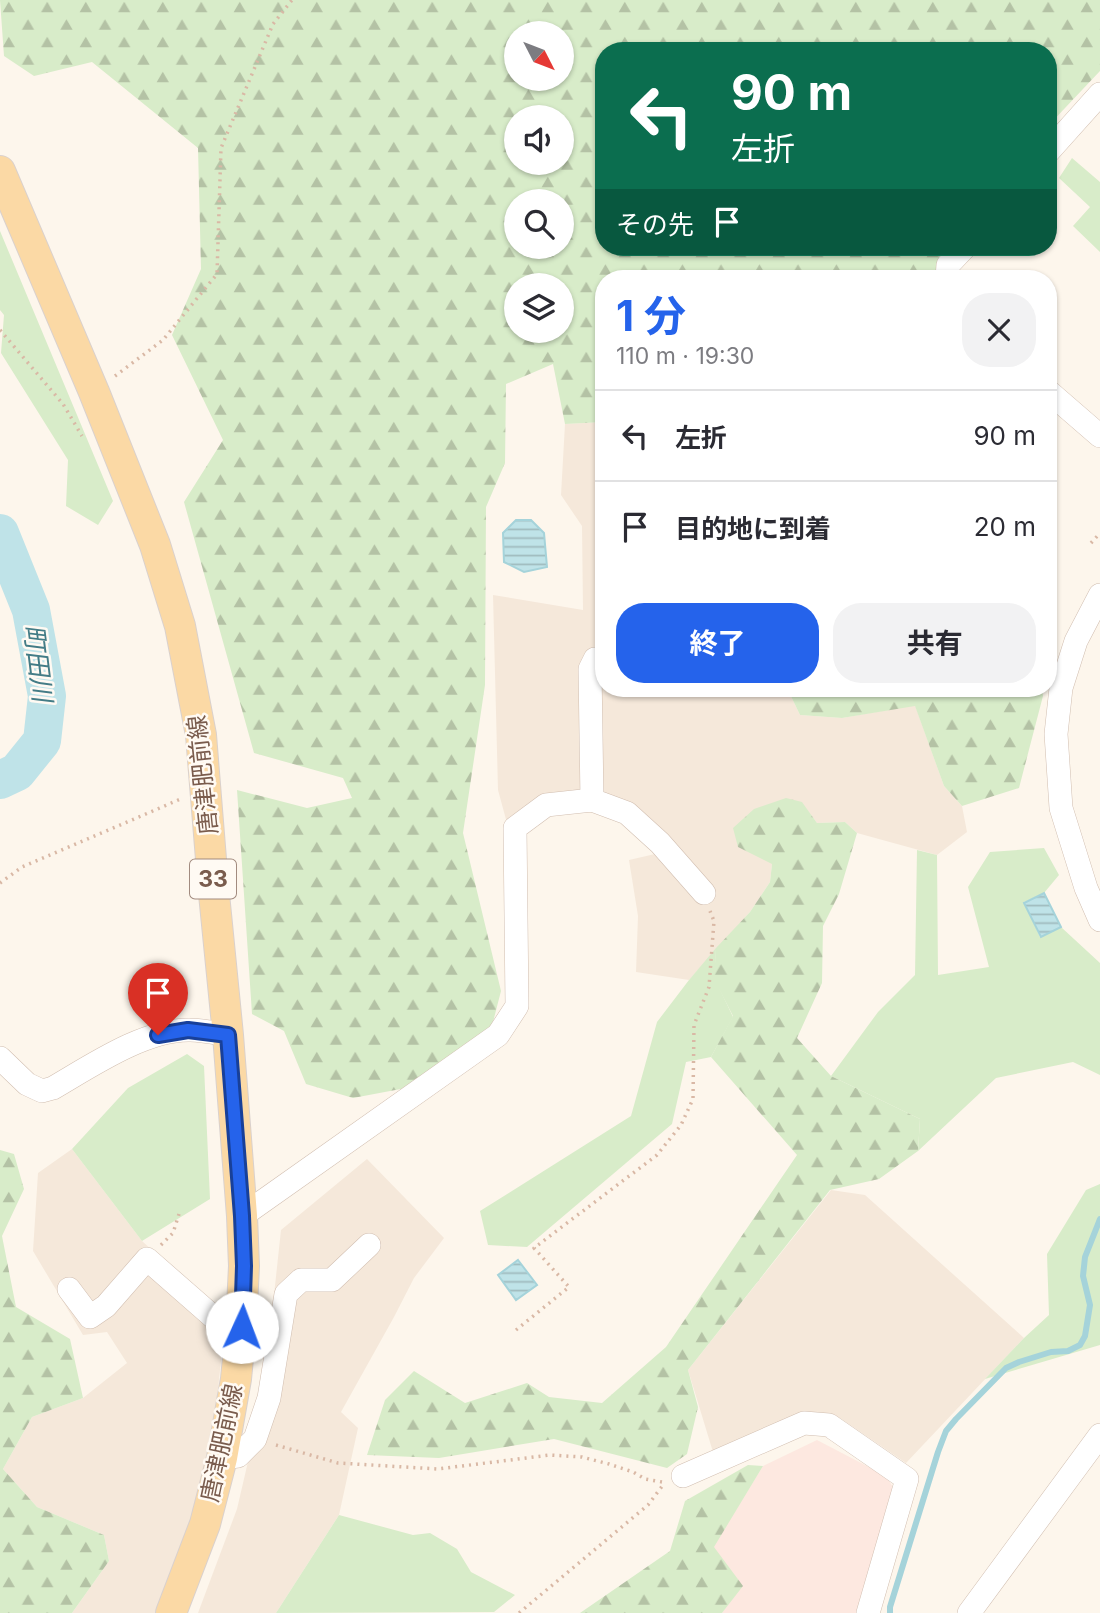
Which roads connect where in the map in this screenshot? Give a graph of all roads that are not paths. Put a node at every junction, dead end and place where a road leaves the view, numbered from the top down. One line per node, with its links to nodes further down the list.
1 (1100, 94): 2 (street)
2 (1057, 142)
3 (0, 171): 11 (main road, 唐津肥前線 / 33)
4 (1057, 399): 5 (street)
5 (1100, 436)
6 (1100, 595): 10 (street)
7 (595, 659): 8 (street)
8 (592, 800): 9 (street); 13 (street)
9 (704, 893)
10 (1100, 920)
11 (228, 1035): 12 (street); 13 (main road, 唐津肥前線 / 33)
12 (0, 1058)
13 (242, 1216): 16 (main road, 唐津肥前線 / 33)
14 (369, 1245): 18 (street)
15 (69, 1289): 16 (street)
16 (242, 1327): 18 (main road, 唐津肥前線 / 33)
17 (1100, 1434): 22 (street)
18 (222, 1458): 20 (main road, 唐津肥前線 / 33)
19 (683, 1476): 21 (street)
20 (171, 1613)
21 (868, 1613)
22 (969, 1613)

